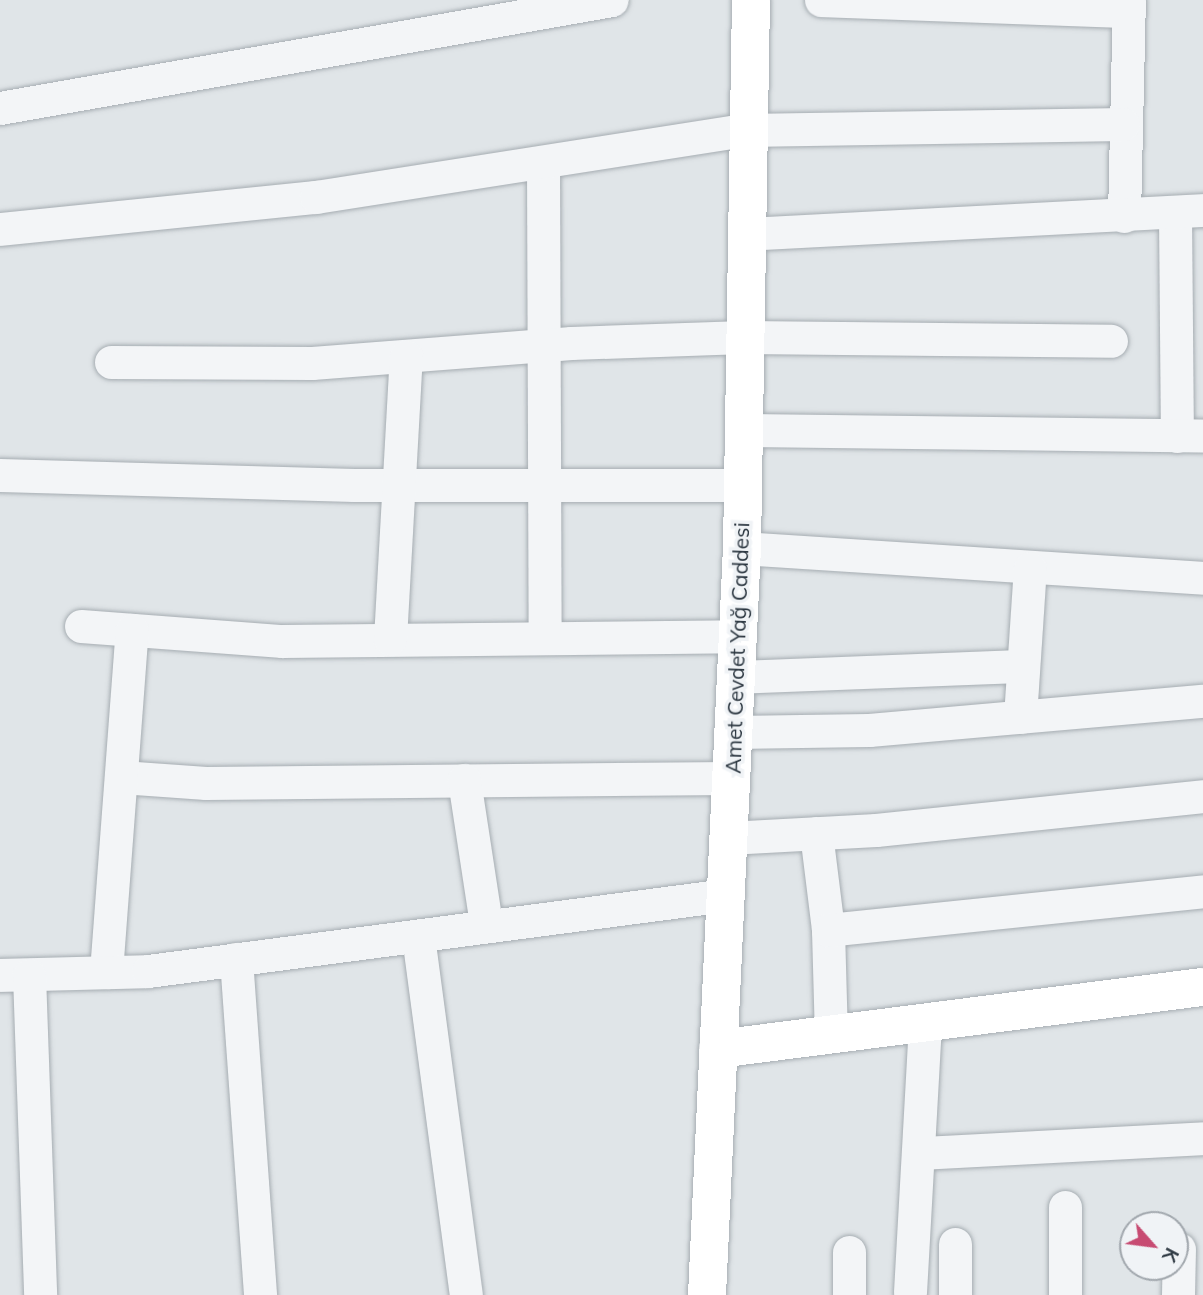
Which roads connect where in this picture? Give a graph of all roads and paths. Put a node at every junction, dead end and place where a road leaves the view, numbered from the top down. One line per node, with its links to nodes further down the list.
1 (612, 0): 5 (street)
2 (751, 0): 7 (main road, Amet Cevdet Yağ Caddesi)
3 (821, 0): 4 (street)
4 (1129, 5): 6 (street)
5 (0, 108)
6 (1123, 124): 7 (street); 10 (street)
7 (746, 130): 8 (street); 12 (main road, Amet Cevdet Yağ Caddesi)
8 (543, 162): 11 (street); 15 (street)
9 (1189, 212): 10 (street); 19 (street)
10 (1124, 216): 12 (street)
11 (0, 229)
12 (745, 234): 13 (main road, Amet Cevdet Yağ Caddesi)
13 (744, 337): 14 (street); 15 (street); 18 (main road, Amet Cevdet Yağ Caddesi)
14 (1111, 341)
15 (546, 345): 16 (street); 22 (street)
16 (406, 356): 17 (street); 21 (street)
17 (111, 362)
18 (743, 430): 19 (street); 23 (main road, Amet Cevdet Yağ Caddesi)
19 (1190, 436)
20 (0, 475): 21 (street)
21 (401, 485): 22 (street); 31 (street)
22 (548, 485): 23 (street); 29 (street)
23 (743, 485): 24 (main road, Amet Cevdet Yağ Caddesi)
24 (742, 548): 25 (street); 30 (main road, Amet Cevdet Yağ Caddesi)
25 (1030, 568): 26 (street); 32 (street)
26 (1203, 578)
27 (81, 626): 28 (street)
28 (132, 629): 31 (street); 37 (street)
29 (545, 636): 30 (street); 31 (street)
30 (738, 636): 33 (main road, Amet Cevdet Yağ Caddesi)
31 (390, 639)
32 (1023, 666): 33 (street); 35 (street)
33 (736, 677): 36 (main road, Amet Cevdet Yağ Caddesi)
34 (1203, 701): 35 (street)
35 (1020, 717): 36 (street)
36 (733, 732): 38 (main road, Amet Cevdet Yağ Caddesi)
37 (121, 777): 39 (street); 49 (street)
38 (731, 778): 39 (street); 42 (main road, Amet Cevdet Yağ Caddesi)
39 (464, 780): 45 (street)
40 (1203, 796): 41 (street)
41 (816, 833): 42 (street); 46 (street)
42 (728, 838): 44 (main road, Amet Cevdet Yağ Caddesi)
43 (1203, 891): 46 (street)
44 (726, 895): 45 (street); 54 (main road, Amet Cevdet Yağ Caddesi)
45 (486, 924): 47 (street)
46 (828, 930): 53 (street)
47 (418, 936): 48 (street); 63 (street)
48 (236, 959): 49 (street); 62 (street)
49 (106, 972): 50 (street)
50 (15, 975): 61 (street)
51 (1203, 987): 52 (main road)
52 (925, 1023): 53 (main road); 56 (street)
53 (831, 1035): 54 (main road)
54 (718, 1049): 64 (main road, Amet Cevdet Yağ Caddesi)
55 (1203, 1138): 56 (street)
56 (921, 1153): 60 (street)
57 (1065, 1207): 67 (street)
58 (955, 1244): 66 (street)
59 (849, 1252): 65 (street)
60 (910, 1292)
61 (40, 1295)
62 (260, 1295)
63 (466, 1295)
64 (707, 1295)
65 (849, 1295)
66 (955, 1295)
67 (1065, 1295)

